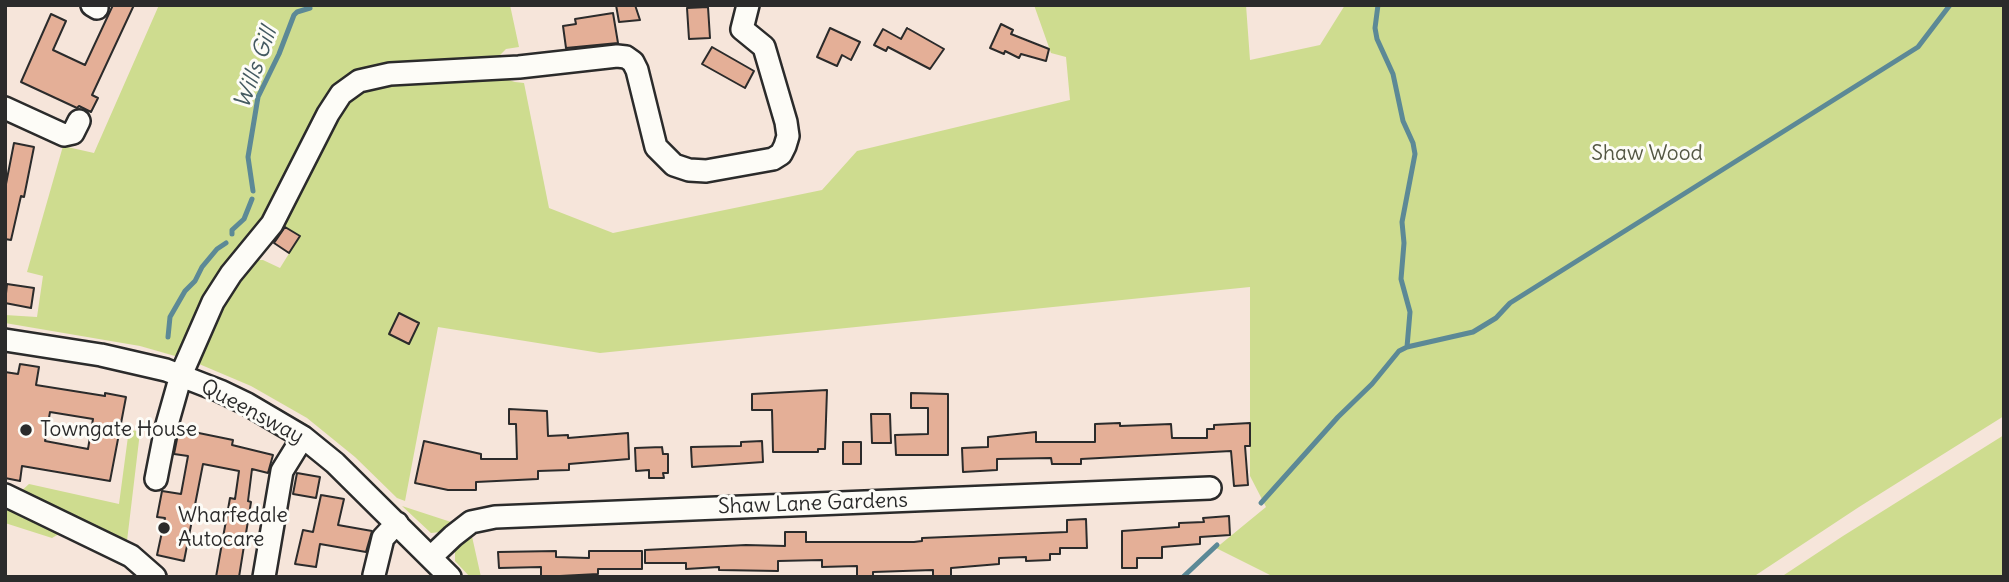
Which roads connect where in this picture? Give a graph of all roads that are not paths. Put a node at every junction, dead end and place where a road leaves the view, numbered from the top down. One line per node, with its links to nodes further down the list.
1 (748, 5): 5 (street)
2 (5, 108): 3 (street)
3 (79, 121)
4 (5, 340): 5 (street, Queensway)
5 (181, 375): 6 (street, Queensway); 7 (street)
6 (303, 437): 10 (street, Queensway); 13 (street)
7 (156, 479)
8 (1210, 488): 11 (street, Shaw Lane Gardens)
9 (5, 495): 14 (street)
10 (397, 523): 11 (street, Queensway); 12 (street)
11 (431, 557): 15 (street, Queensway)
12 (374, 575)
13 (269, 576)
14 (155, 577)
15 (450, 577)

